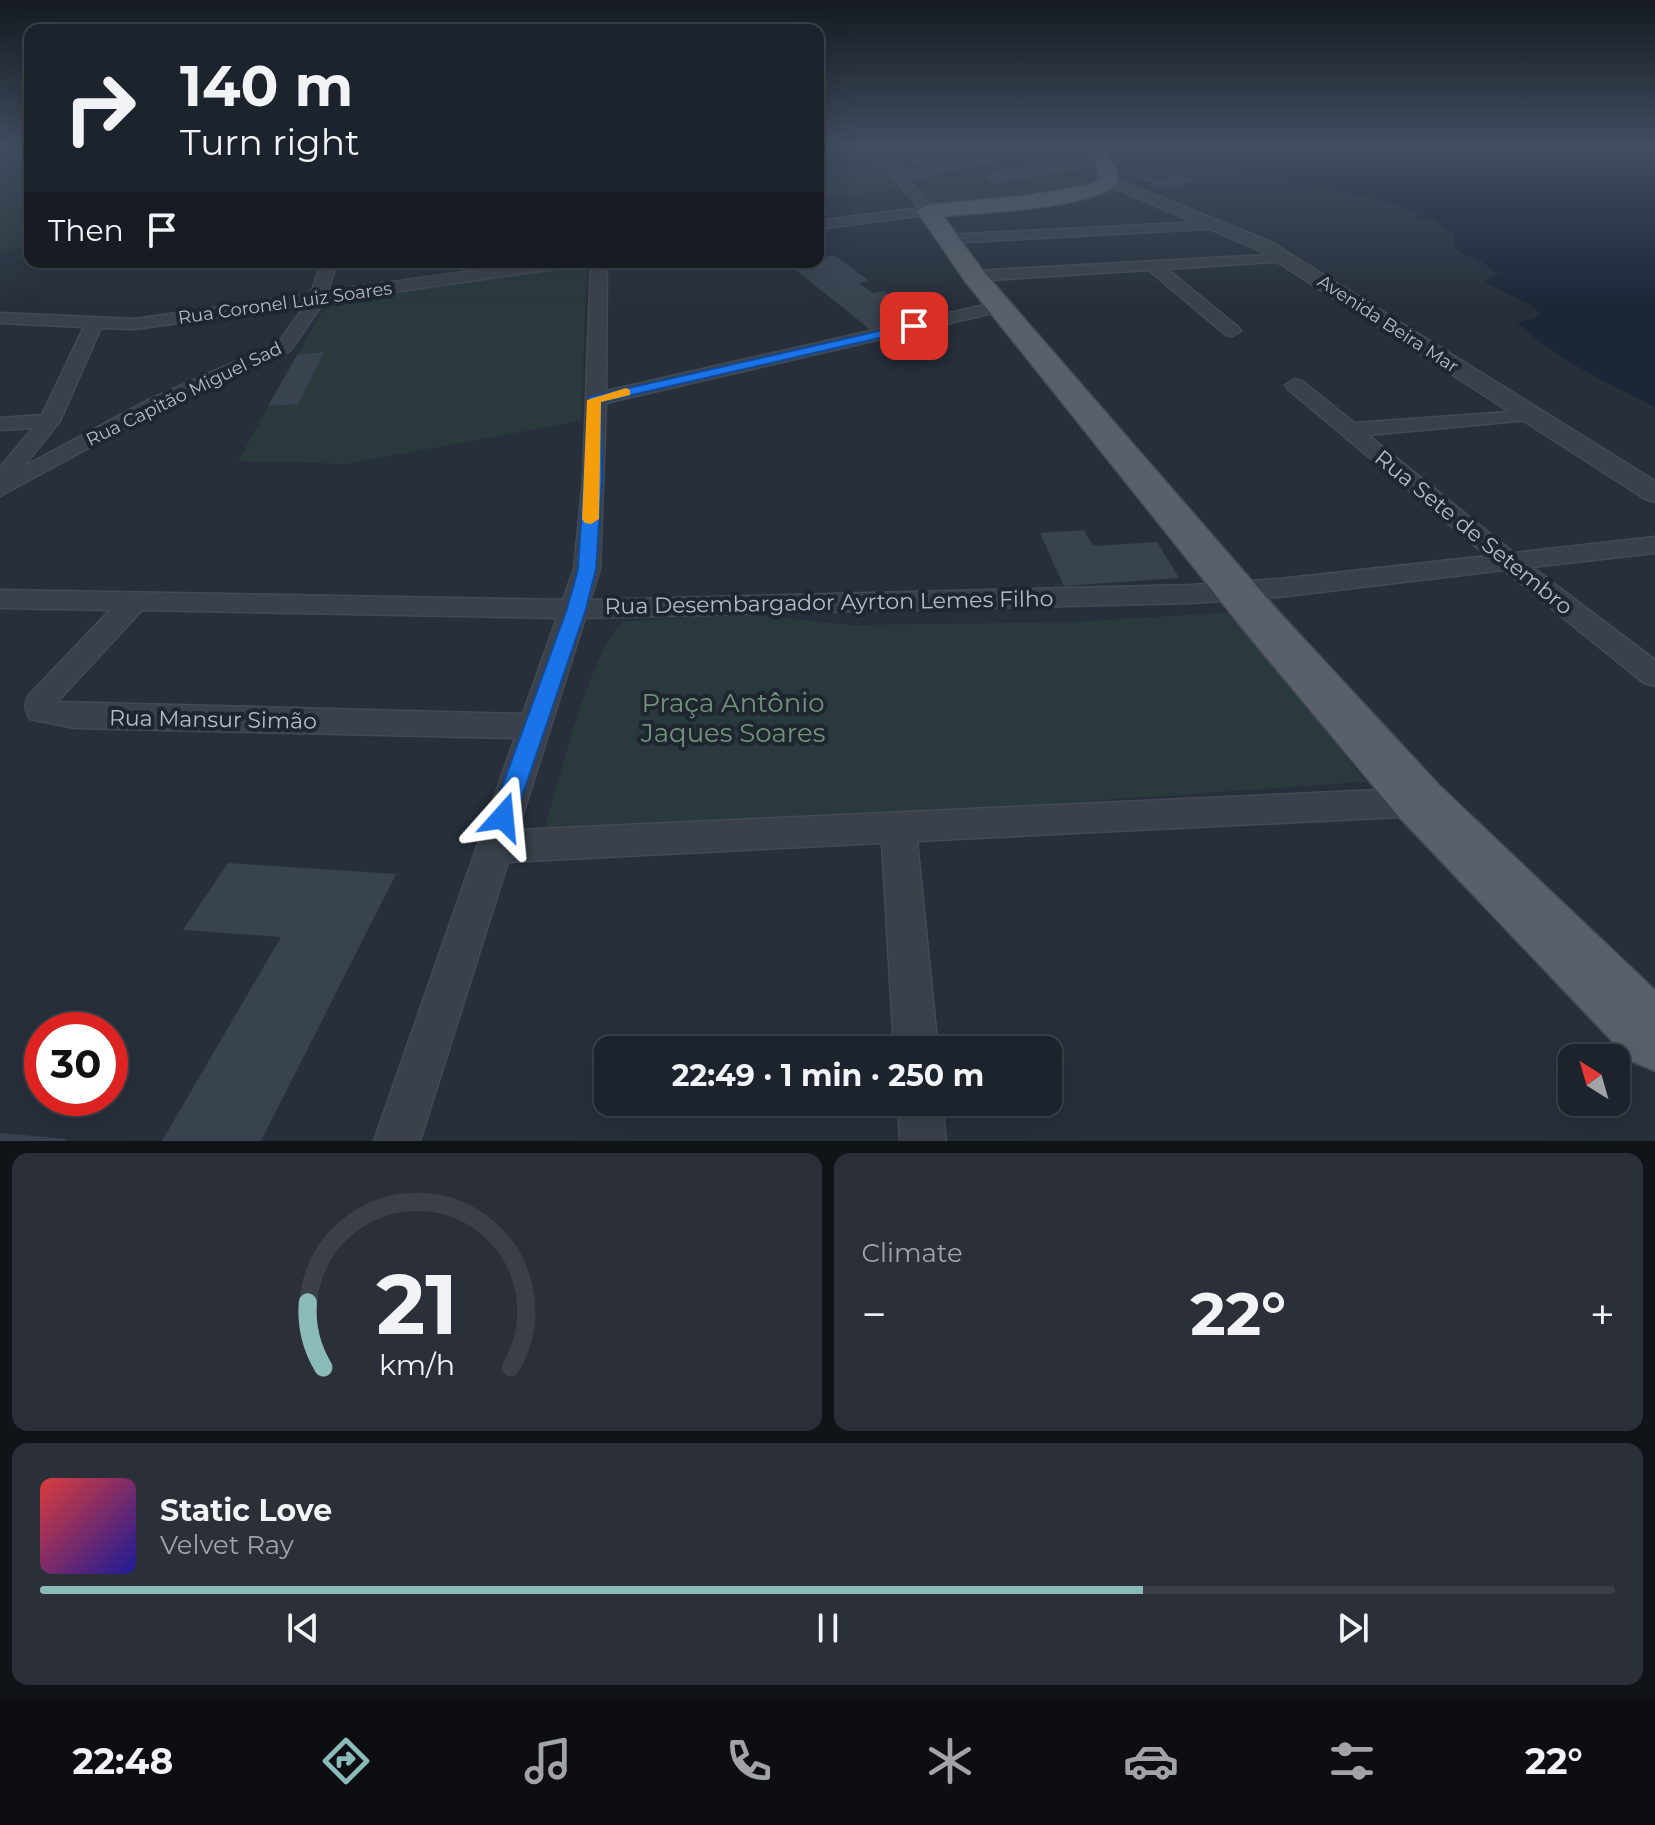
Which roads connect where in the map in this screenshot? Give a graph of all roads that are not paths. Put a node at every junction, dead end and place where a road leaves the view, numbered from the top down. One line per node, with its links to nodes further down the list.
1 (916, 198): 5 (street)
2 (1057, 198): 5 (main road)
3 (1171, 198): 6 (street, Avenida Beira Mar)
4 (824, 225): 5 (street)
5 (938, 225): 6 (street); 12 (main road)
6 (1220, 225): 7 (street, Avenida Beira Mar)
7 (1284, 258): 8 (street); 19 (street, Avenida Beira Mar)
8 (1151, 264): 12 (street); 16 (street)
9 (327, 268): 13 (street, Rua Capitão Miguel Sad)
10 (526, 268): 13 (street, Rua Coronel Luiz Soares)
11 (599, 268): 18 (street)
12 (988, 291): 18 (street); 28 (main road)
13 (318, 298): 15 (street, Rua Coronel Luiz Soares); 24 (street, Rua Capitão Miguel Sad)
14 (0, 318): 15 (street, Rua Coronel Luiz Soares)
15 (94, 324): 20 (street)
16 (1232, 331)
17 (1295, 385): 22 (street, Rua Sete de Setembro)
18 (594, 400): 31 (street)
19 (1528, 414): 22 (street); 25 (street, Avenida Beira Mar)
20 (50, 421): 21 (street); 23 (street)
21 (0, 424)
22 (1348, 430): 27 (street, Rua Sete de Setembro)
23 (0, 481)
24 (0, 489)
25 (1655, 493)
26 (1655, 545): 27 (street, Rua Desembargador Ayrton Lemes Filho)
27 (1508, 561): 28 (street, Rua Desembargador Ayrton Lemes Filho); 32 (street, Rua Sete de Setembro)
28 (1237, 590): 31 (street, Rua Desembargador Ayrton Lemes Filho); 34 (main road)
29 (0, 599): 30 (street, Rua Desembargador Ayrton Lemes Filho)
30 (135, 601): 31 (street, Rua Desembargador Ayrton Lemes Filho); 33 (street, Rua Mansur Simão)
31 (576, 609): 33 (street)
32 (1655, 675)
33 (533, 726): 36 (street)
34 (1420, 802): 35 (street); 38 (main road)
35 (898, 826): 36 (street); 37 (street)
36 (493, 847): 40 (street)
37 (915, 1036)
38 (1655, 1037)
39 (921, 1116): 41 (street)
40 (397, 1141)
41 (923, 1141)

